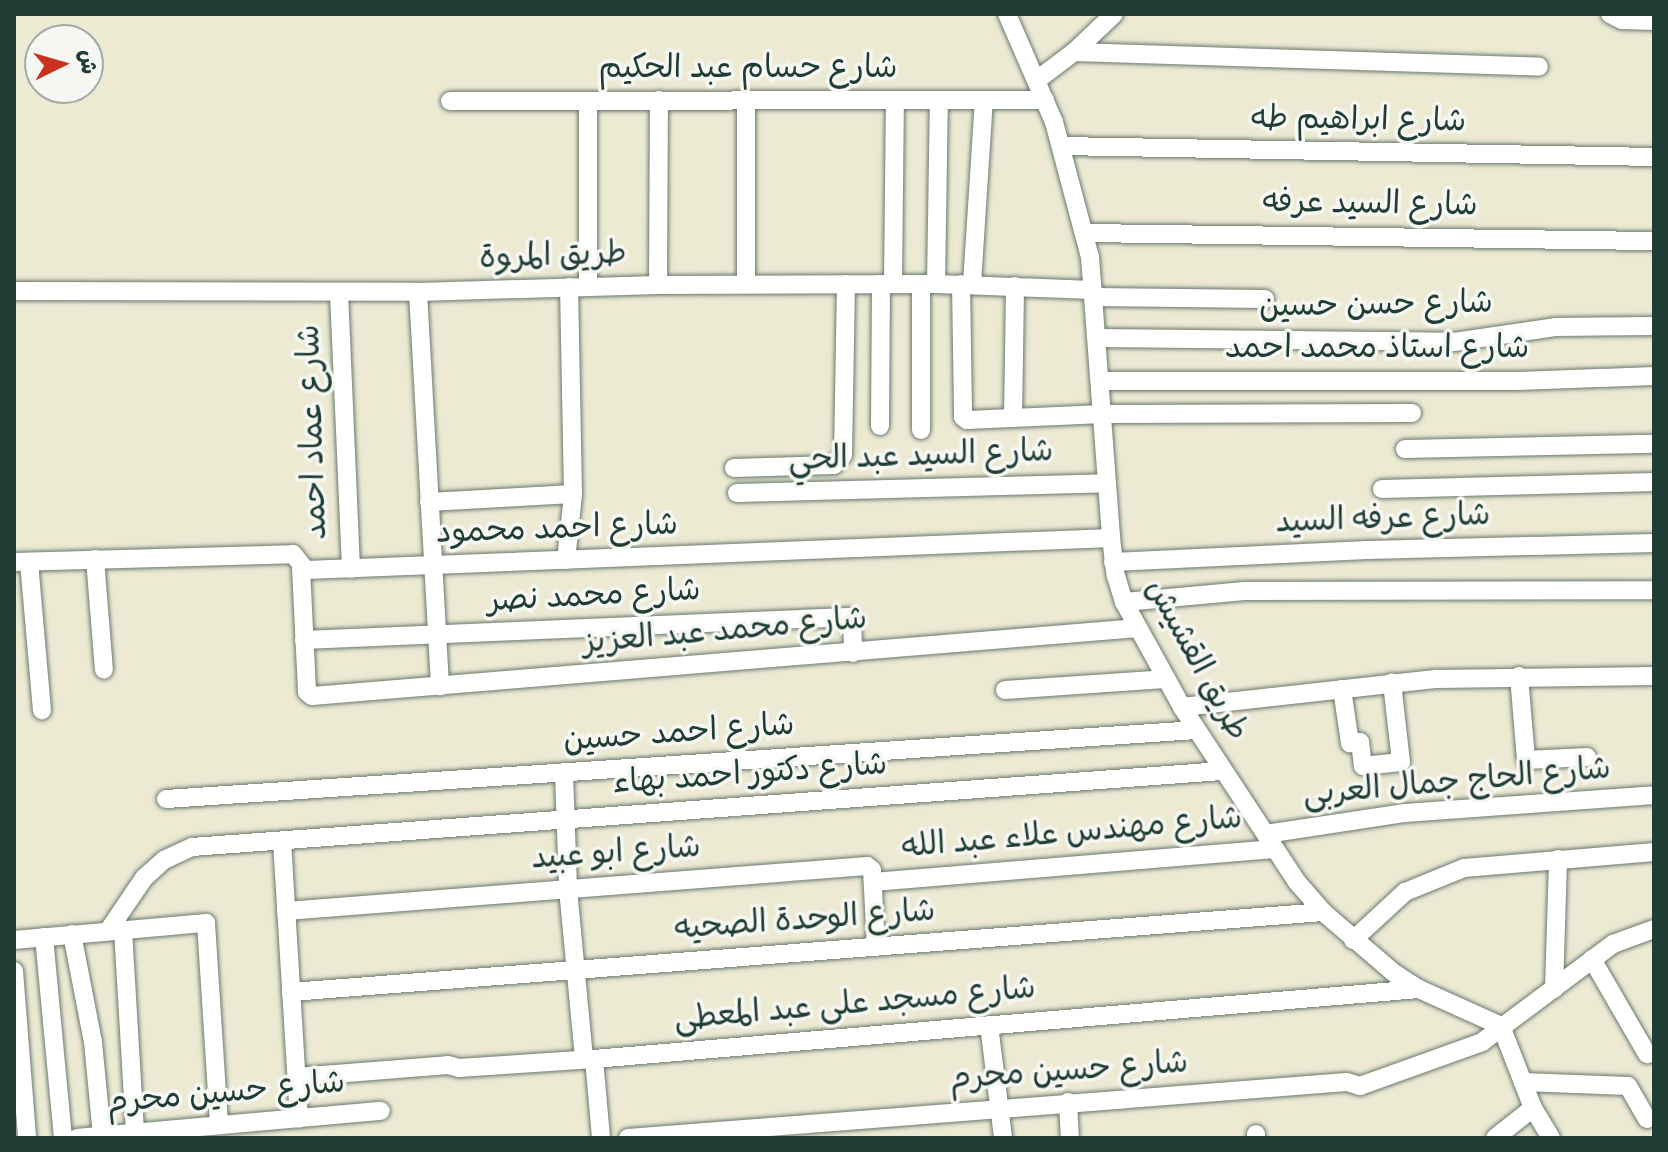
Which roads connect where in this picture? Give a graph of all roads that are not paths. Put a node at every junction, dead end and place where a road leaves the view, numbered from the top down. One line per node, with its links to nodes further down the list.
1 (1007, 14): 7 (street, طريق القشيش)
2 (1114, 14): 5 (street)
3 (1610, 14): 4 (street)
4 (1654, 21)
5 (1074, 52): 6 (street); 7 (street)
6 (1539, 67)
7 (1037, 80): 13 (street, طريق القشيش)
8 (659, 100): 9 (street, شارع حسام عبد الحكيم); 15 (street, شارع حسام عبد الحكيم); 25 (street)
9 (746, 100): 10 (street, شارع حسام عبد الحكيم); 20 (street)
10 (895, 100): 11 (street, شارع حسام عبد الحكيم); 22 (street)
11 (939, 100): 12 (street, شارع حسام عبد الحكيم); 23 (street)
12 (984, 100): 13 (street, شارع حسام عبد الحكيم); 24 (street)
13 (1045, 100): 16 (street, طريق القشيش)
14 (450, 101): 15 (street, شارع حسام عبد الحكيم)
15 (588, 101): 27 (street)
16 (1061, 146): 17 (street, شارع ابراهيم طه); 18 (street, طريق القشيش)
17 (1654, 157)
18 (1085, 233): 19 (street, شارع السيد عرفه); 31 (street, طريق القشيش)
19 (1654, 241)
20 (746, 284): 21 (street, طريق المروة); 25 (street, طريق المروة)
21 (846, 284): 22 (street, طريق المروة); 44 (street)
22 (887, 284): 23 (street, طريق المروة); 40 (street)
23 (928, 284): 24 (street, طريق المروة); 41 (street)
24 (966, 284): 26 (street, طريق المروة); 39 (street)
25 (658, 285): 27 (street, طريق المروة)
26 (1015, 286): 31 (street, طريق المروة); 39 (street)
27 (579, 287): 29 (street, طريق المروة); 49 (street)
28 (14, 291): 30 (street, طريق المروة)
29 (418, 292): 30 (street, طريق المروة); 50 (street)
30 (339, 293): 59 (street, شارع عماد احمد)
31 (1094, 294): 32 (street, طريق المروة); 34 (street, طريق القشيش)
32 (1265, 299)
33 (1654, 326): 34 (street, شارع حسن حسين)
34 (1098, 338): 36 (street, طريق القشيش)
35 (1654, 376): 36 (street, شارع استاذ محمد احمد)
36 (1101, 381): 38 (street, طريق القشيش)
37 (1412, 413): 38 (street)
38 (1103, 414): 39 (street); 46 (street, طريق القشيش)
39 (1013, 418)
40 (880, 426)
41 (921, 430)
42 (1654, 444): 43 (street)
43 (1405, 449)
44 (734, 468)
45 (1654, 482): 47 (street)
46 (1107, 483): 48 (street, شارع السيد عبد الحي); 51 (street, طريق القشيش)
47 (1382, 489)
48 (737, 493)
49 (573, 494): 50 (street); 54 (street)
50 (429, 502): 57 (street)
51 (1111, 538): 54 (street, شارع احمد محمود); 56 (street, طريق القشيش)
52 (1654, 543): 56 (street, شارع عرفه السيد)
53 (95, 559): 55 (street, شارع احمد محمود); 58 (street, شارع احمد محمود); 66 (street)
54 (566, 560): 57 (street, شارع احمد محمود)
55 (22, 562): 75 (street)
56 (1113, 562): 61 (street, طريق القشيش)
57 (434, 566): 59 (street, شارع احمد محمود); 63 (street)
58 (301, 568): 59 (street, شارع احمد محمود); 64 (street)
59 (351, 569)
60 (1654, 590): 61 (street)
61 (1124, 602): 62 (street, طريق القشيش)
62 (1138, 628): 65 (street, شارع محمد عبد العزيز); 69 (street, طريق القشيش)
63 (437, 636): 64 (street, شارع محمد نصر); 65 (street, شارع محمد نصر); 71 (street)
64 (304, 640): 71 (street, شارع محمد عبد العزيز)
65 (853, 653): 71 (street, شارع محمد عبد العزيز)
66 (104, 670)
67 (1519, 676): 68 (street); 70 (street); 77 (street)
68 (1654, 676)
69 (1165, 679): 73 (street); 74 (street, طريق القشيش)
70 (1392, 683): 72 (street); 72 (street)
71 (440, 686)
72 (1342, 689): 74 (street)
73 (1005, 690)
74 (1182, 707): 76 (street, طريق القشيش)
75 (42, 710)
76 (1197, 730): 78 (street, طريق القشيش); 79 (street, شارع احمد حسين)
77 (1587, 757)
78 (1222, 771): 82 (street, شارع دكتور احمد بهاء); 84 (street, طريق القشيش)
79 (564, 773): 81 (street, شارع احمد حسين); 82 (street)
80 (1654, 795): 84 (street, شارع الحاج جمال العربى)
81 (166, 799)
82 (563, 820): 83 (street, شارع دكتور احمد بهاء); 88 (street)
83 (282, 841): 89 (street); 92 (street, شارع دكتور احمد بهاء)
84 (1271, 842): 87 (street, شارع مهندس علاء عبد الله); 90 (street, طريق القشيش)
85 (1654, 852): 86 (street)
86 (1558, 859): 96 (street); 102 (street)
87 (873, 882): 88 (street, شارع ابو عبيد); 97 (street)
88 (568, 889): 89 (street, شارع ابو عبيد); 99 (street)
89 (286, 911): 103 (street)
90 (1323, 912): 96 (street, طريق القشيش); 97 (street, شارع الوحدة الصحيه)
91 (1654, 929): 98 (street, شارع حسين محرم)
92 (115, 930): 93 (street); 116 (street); 117 (street)
93 (72, 934): 94 (street); 118 (street)
94 (44, 937): 95 (street); 120 (street)
95 (14, 940)
96 (1353, 940): 101 (street, طريق القشيش)
97 (876, 946): 99 (street, شارع الوحدة الصحيه)
98 (1592, 959): 102 (street, شارع حسين محرم); 106 (street)
99 (574, 970): 103 (street, شارع الوحدة الصحيه); 107 (street)
100 (14, 971): 119 (street)
101 (1419, 989): 104 (street, شارع مسجد على عبد المعطى); 105 (street, طريق القشيش)
102 (1554, 989): 105 (street, شارع حسين محرم)
103 (291, 992): 108 (street)
104 (989, 1025): 107 (street, شارع مسجد على عبد المعطى); 111 (street)
105 (1503, 1029): 109 (street); 110 (street, شارع حسين محرم)
106 (1647, 1054)
107 (589, 1059): 108 (street, شارع مسجد على عبد المعطى); 122 (street)
108 (297, 1077): 114 (street)
109 (1523, 1082): 112 (street); 115 (street)
110 (1068, 1102): 111 (street, شارع حسين محرم); 125 (street)
111 (999, 1107): 123 (street, شارع حسين محرم); 124 (street)
112 (1533, 1108): 126 (street); 127 (street)
113 (381, 1111): 114 (street, شارع حسين محرم)
114 (299, 1118): 116 (street, شارع حسين محرم)
115 (1647, 1119)
116 (219, 1125): 117 (street, شارع حسين محرم)
117 (135, 1133): 118 (street, شارع حسين محرم)
118 (102, 1136): 121 (street, شارع حسين محرم)
119 (27, 1138)
120 (63, 1138)
121 (77, 1138)
122 (601, 1138)
123 (628, 1138)
124 (1003, 1138)
125 (1070, 1138)
126 (1495, 1138)
127 (1551, 1138)

